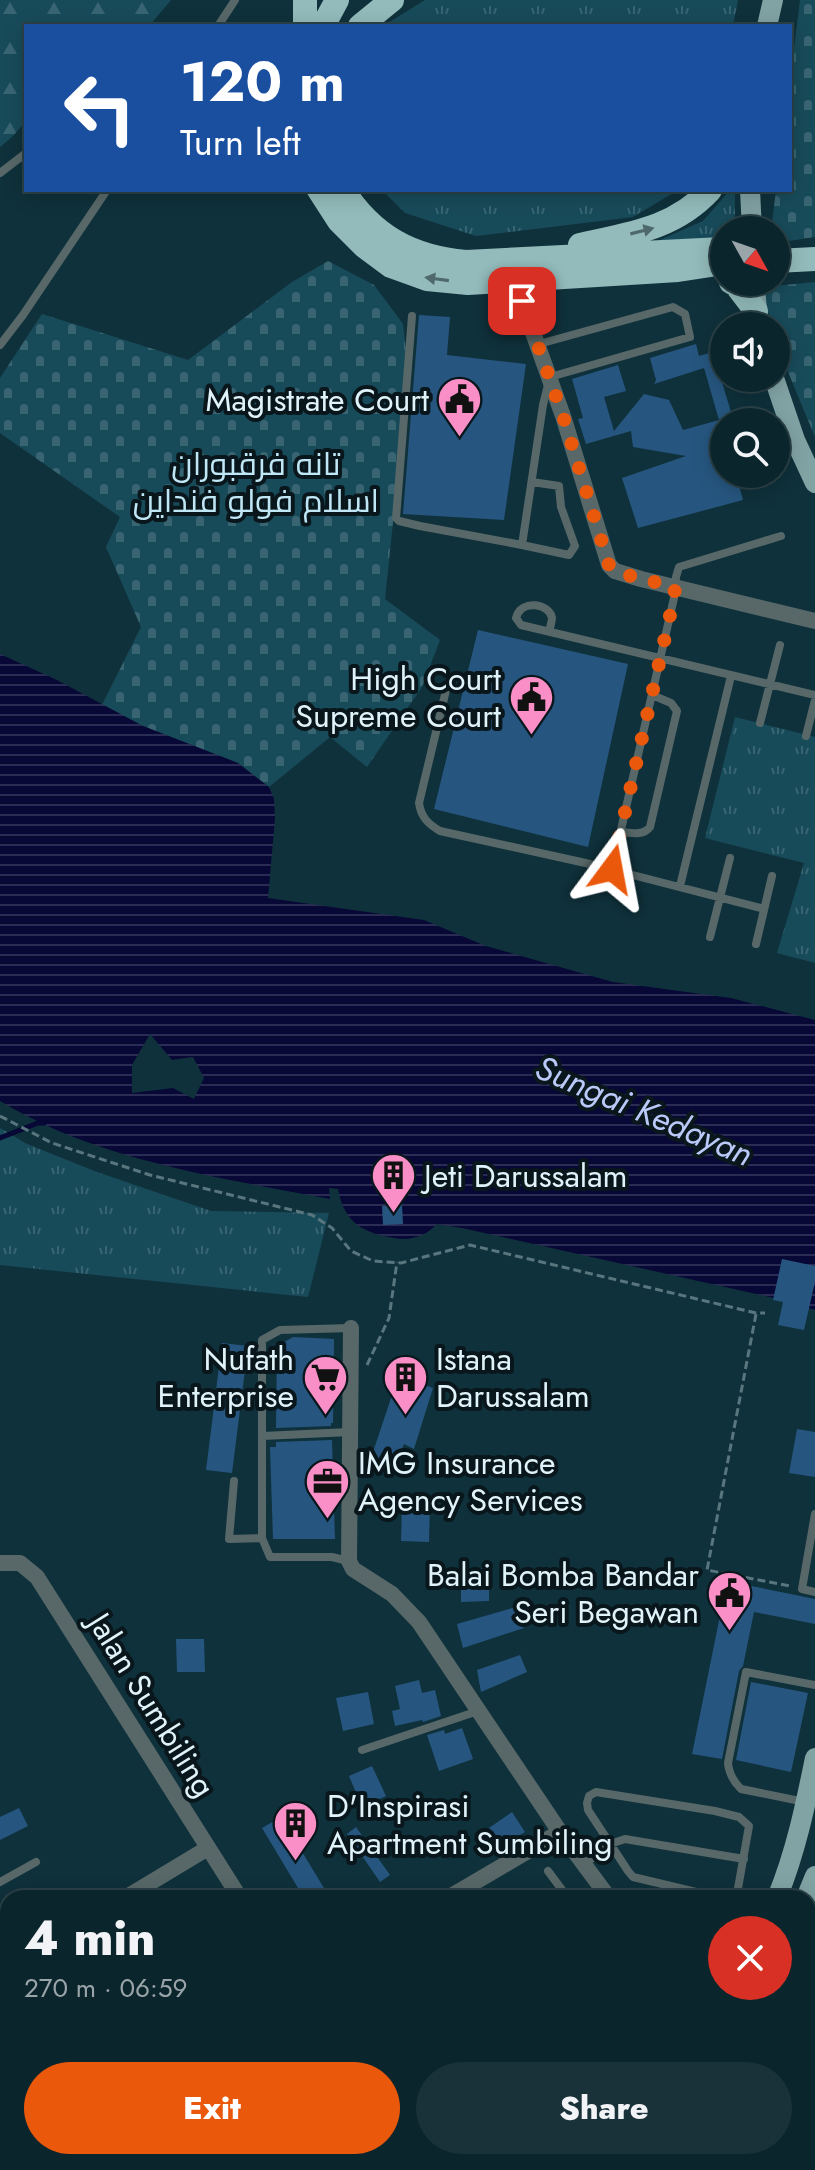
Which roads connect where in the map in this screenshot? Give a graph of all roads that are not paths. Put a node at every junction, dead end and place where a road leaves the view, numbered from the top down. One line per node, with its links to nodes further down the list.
1 (235, 0): 7 (lane)
2 (305, 0): 8 (highway)
3 (337, 0): 9 (highway)
4 (371, 0): 10 (highway)
5 (392, 0): 11 (highway)
6 (773, 0): 12 (main road)
7 (219, 24)
8 (305, 24)
9 (324, 24)
10 (351, 24)
11 (362, 24)
12 (767, 24)
13 (24, 155): 14 (lane)
14 (0, 173)
15 (106, 192): 32 (lane)
16 (320, 192): 27 (highway, one-way to 16)
17 (344, 192): 27 (highway)
18 (708, 192): 27 (highway, one-way to 18)
19 (750, 192): 20 (main road)
20 (751, 216)
21 (815, 245): 22 (highway)
22 (790, 246)
23 (710, 250): 27 (highway)
24 (815, 259): 25 (highway)
25 (790, 260)
26 (710, 265): 28 (highway)
27 (513, 270): 28 (highway); 31 (street)
28 (678, 270): 29 (highway)
29 (710, 274)
30 (412, 316): 41 (lane)
31 (539, 344): 33 (street); 33 (lane)
32 (0, 345)
33 (550, 377): 36 (street); 37 (lane)
34 (779, 392): 35 (main road)
35 (810, 464): 38 (main road)
36 (582, 478): 39 (lane); 42 (street)
37 (532, 482): 39 (lane); 41 (lane)
38 (815, 483)
39 (559, 486): 41 (lane)
40 (781, 536): 42 (lane)
41 (522, 545)
42 (675, 587): 43 (street); 46 (lane)
43 (815, 621)
44 (549, 631): 46 (lane)
45 (780, 645): 48 (lane)
46 (661, 658): 47 (lane); 50 (lane)
47 (731, 676): 48 (lane); 58 (lane)
48 (770, 684): 51 (lane); 52 (lane)
49 (447, 686): 56 (lane)
50 (652, 695): 54 (lane); 54 (lane)
51 (815, 698): 53 (lane)
52 (760, 723)
53 (806, 736)
54 (621, 832): 56 (lane)
55 (730, 858): 59 (lane)
56 (612, 869): 58 (lane)
57 (772, 876): 60 (lane)
58 (680, 886): 59 (lane)
59 (720, 897): 60 (lane); 61 (lane)
60 (764, 909): 62 (lane)
61 (710, 937)
62 (756, 944)
63 (351, 1328): 64 (street); 65 (lane)
64 (350, 1432): 65 (lane); 69 (street)
65 (262, 1436): 68 (lane)
66 (234, 1481): 68 (lane)
67 (815, 1514): 71 (lane)
68 (262, 1538): 69 (lane)
69 (349, 1561): 73 (street)
70 (0, 1563): 79 (street, Jalan Sumbiling)
71 (815, 1592)
72 (815, 1685): 76 (lane)
73 (478, 1711): 74 (lane); 77 (street)
74 (362, 1750)
75 (815, 1758): 76 (main road)
76 (806, 1802): 92 (main road)
77 (560, 1832): 82 (street); 87 (street)
78 (610, 1844): 80 (lane); 80 (lane); 82 (lane); 90 (lane)
79 (208, 1848): 85 (street); 86 (street, Jalan Sumbiling)
80 (744, 1859): 91 (lane)
81 (36, 1862): 84 (lane)
82 (585, 1864): 89 (street)
83 (548, 1871): 88 (lane)
84 (0, 1882)
85 (138, 1890)
86 (235, 1890)
87 (462, 1890)
88 (562, 1890)
89 (603, 1890)
90 (687, 1890)
91 (738, 1890)
92 (780, 1890)

